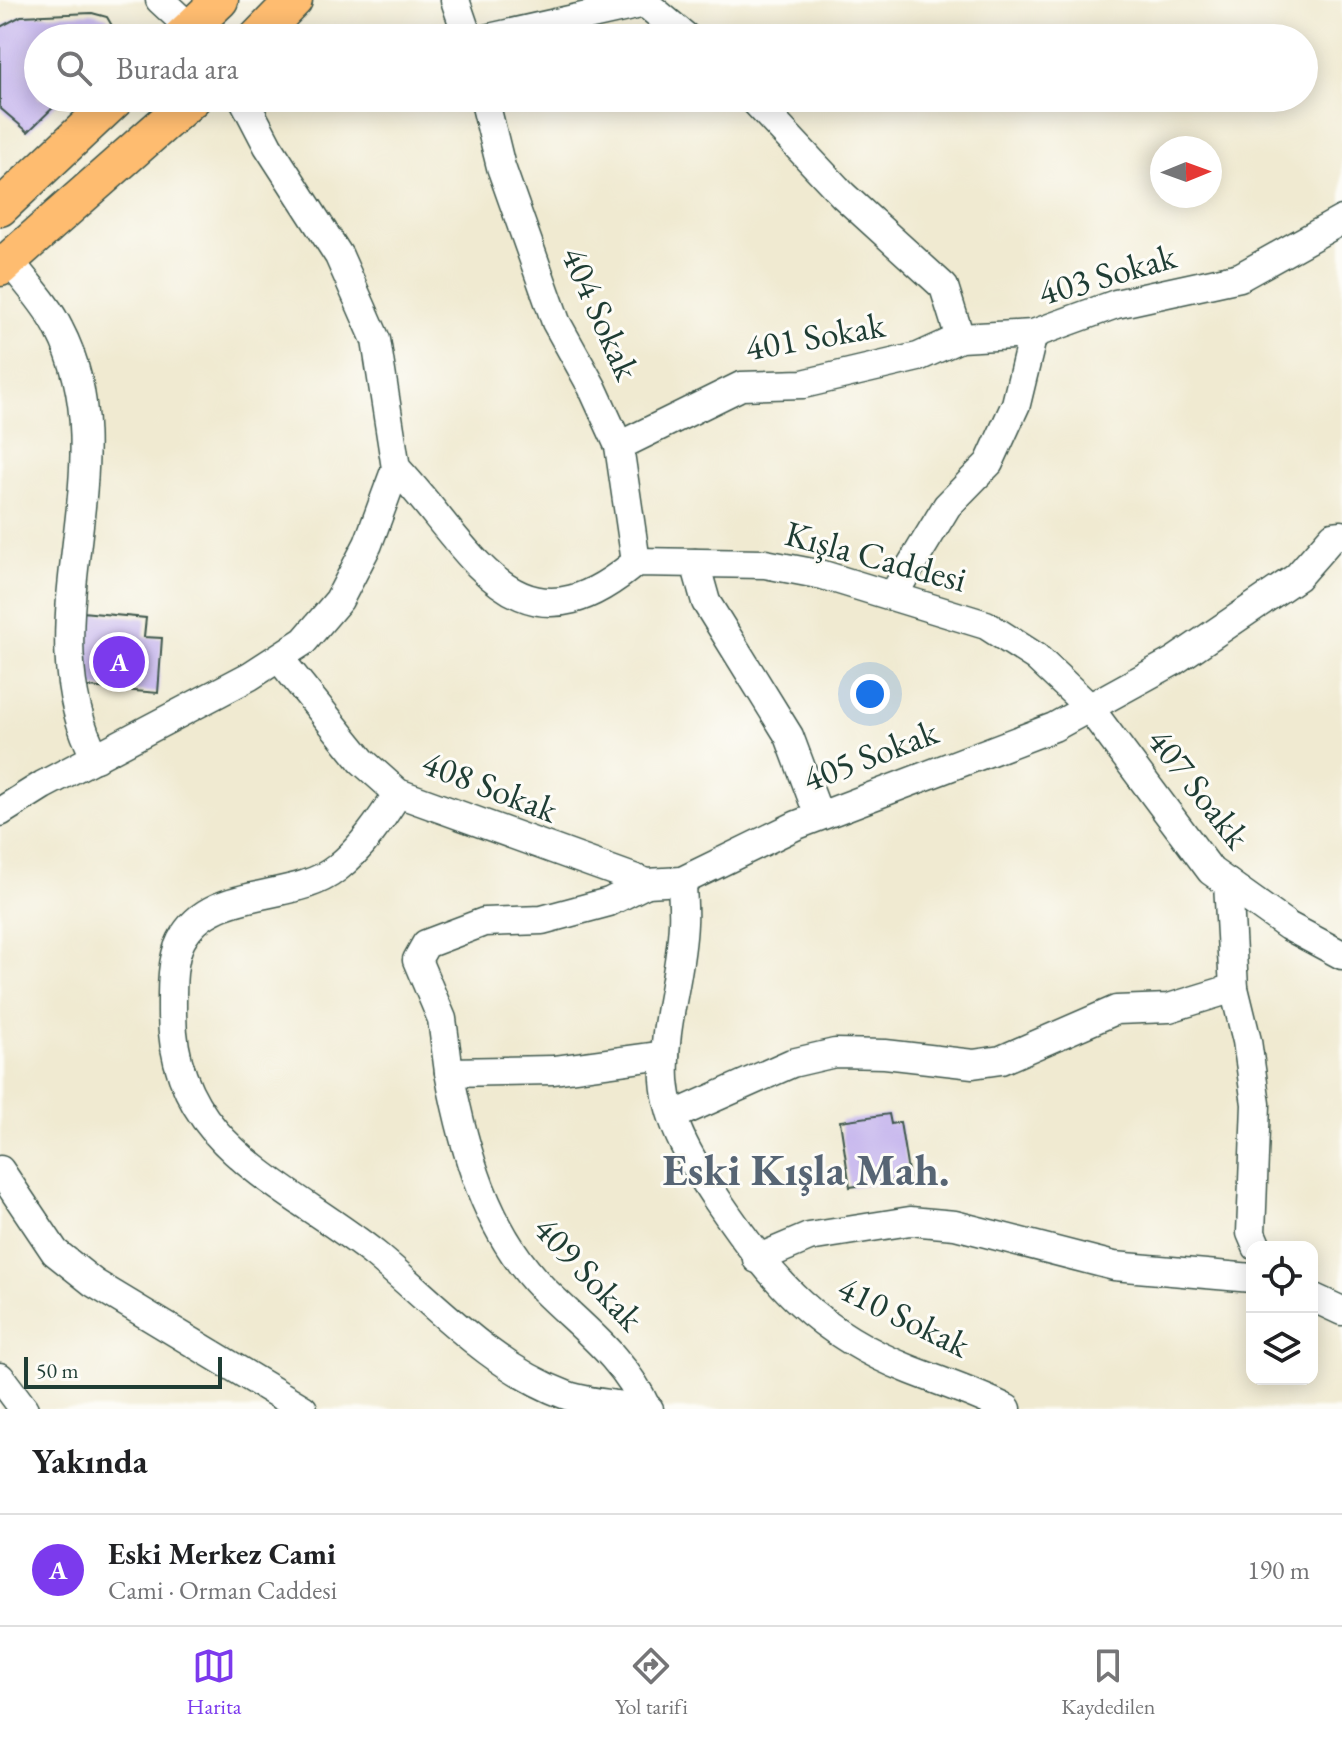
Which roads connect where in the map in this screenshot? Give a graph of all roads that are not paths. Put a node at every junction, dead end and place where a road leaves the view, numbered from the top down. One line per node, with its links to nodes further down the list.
1 (160, 0): 5 (street)
2 (220, 0): 6 (main road)
3 (294, 0): 7 (main road)
4 (455, 0): 8 (street)
5 (182, 24)
6 (200, 24)
7 (271, 24)
8 (463, 24)
9 (551, 24): 10 (street)
10 (670, 24)
11 (102, 112): 16 (main road)
12 (177, 112): 18 (main road)
13 (250, 112): 22 (street)
14 (487, 112): 21 (street, 404 Sokak)
15 (765, 112): 20 (street)
16 (0, 208)
17 (1342, 220): 19 (street, 403 Sokak)
18 (4, 264): 29 (street)
19 (1033, 334): 20 (street, 401 Sokak); 26 (street, 403 Sokak)
20 (960, 338): 21 (street, 401 Sokak)
21 (619, 446): 24 (street, 404 Sokak)
22 (396, 468): 24 (street); 27 (street)
23 (1342, 535): 28 (street, 405 Sokak)
24 (636, 562): 25 (street, Kışla Caddesi)
25 (695, 563): 26 (street, Kışla Caddesi); 32 (street)
26 (893, 595): 28 (street, Kışla Caddesi)
27 (279, 658): 29 (street); 30 (street, 408 Sokak)
28 (1088, 706): 32 (street, 405 Sokak); 35 (street, 407 Soakk)
29 (96, 758): 31 (street)
30 (398, 793): 34 (street, 408 Sokak); 50 (street)
31 (0, 812)
32 (819, 816): 33 (street, 405 Sokak)
33 (682, 881): 34 (street, 408 Sokak); 38 (street, 410 Sokak)
34 (647, 883): 39 (street, 409 Sokak)
35 (1228, 883): 36 (street, 407 Soakk); 37 (street)
36 (1342, 955)
37 (1234, 988): 40 (street); 42 (street)
38 (665, 1055): 39 (street); 40 (street, 410 Sokak)
39 (449, 1072): 50 (street, 409 Sokak)
40 (675, 1115): 43 (street, 410 Sokak)
41 (0, 1170): 49 (street)
42 (1254, 1241)
43 (757, 1259): 44 (street); 51 (street, 410 Sokak)
44 (1246, 1278)
45 (1318, 1300): 46 (street)
46 (1342, 1311)
47 (0, 1377): 48 (street)
48 (24, 1409)
49 (303, 1409)
50 (648, 1409)
51 (1007, 1409)

